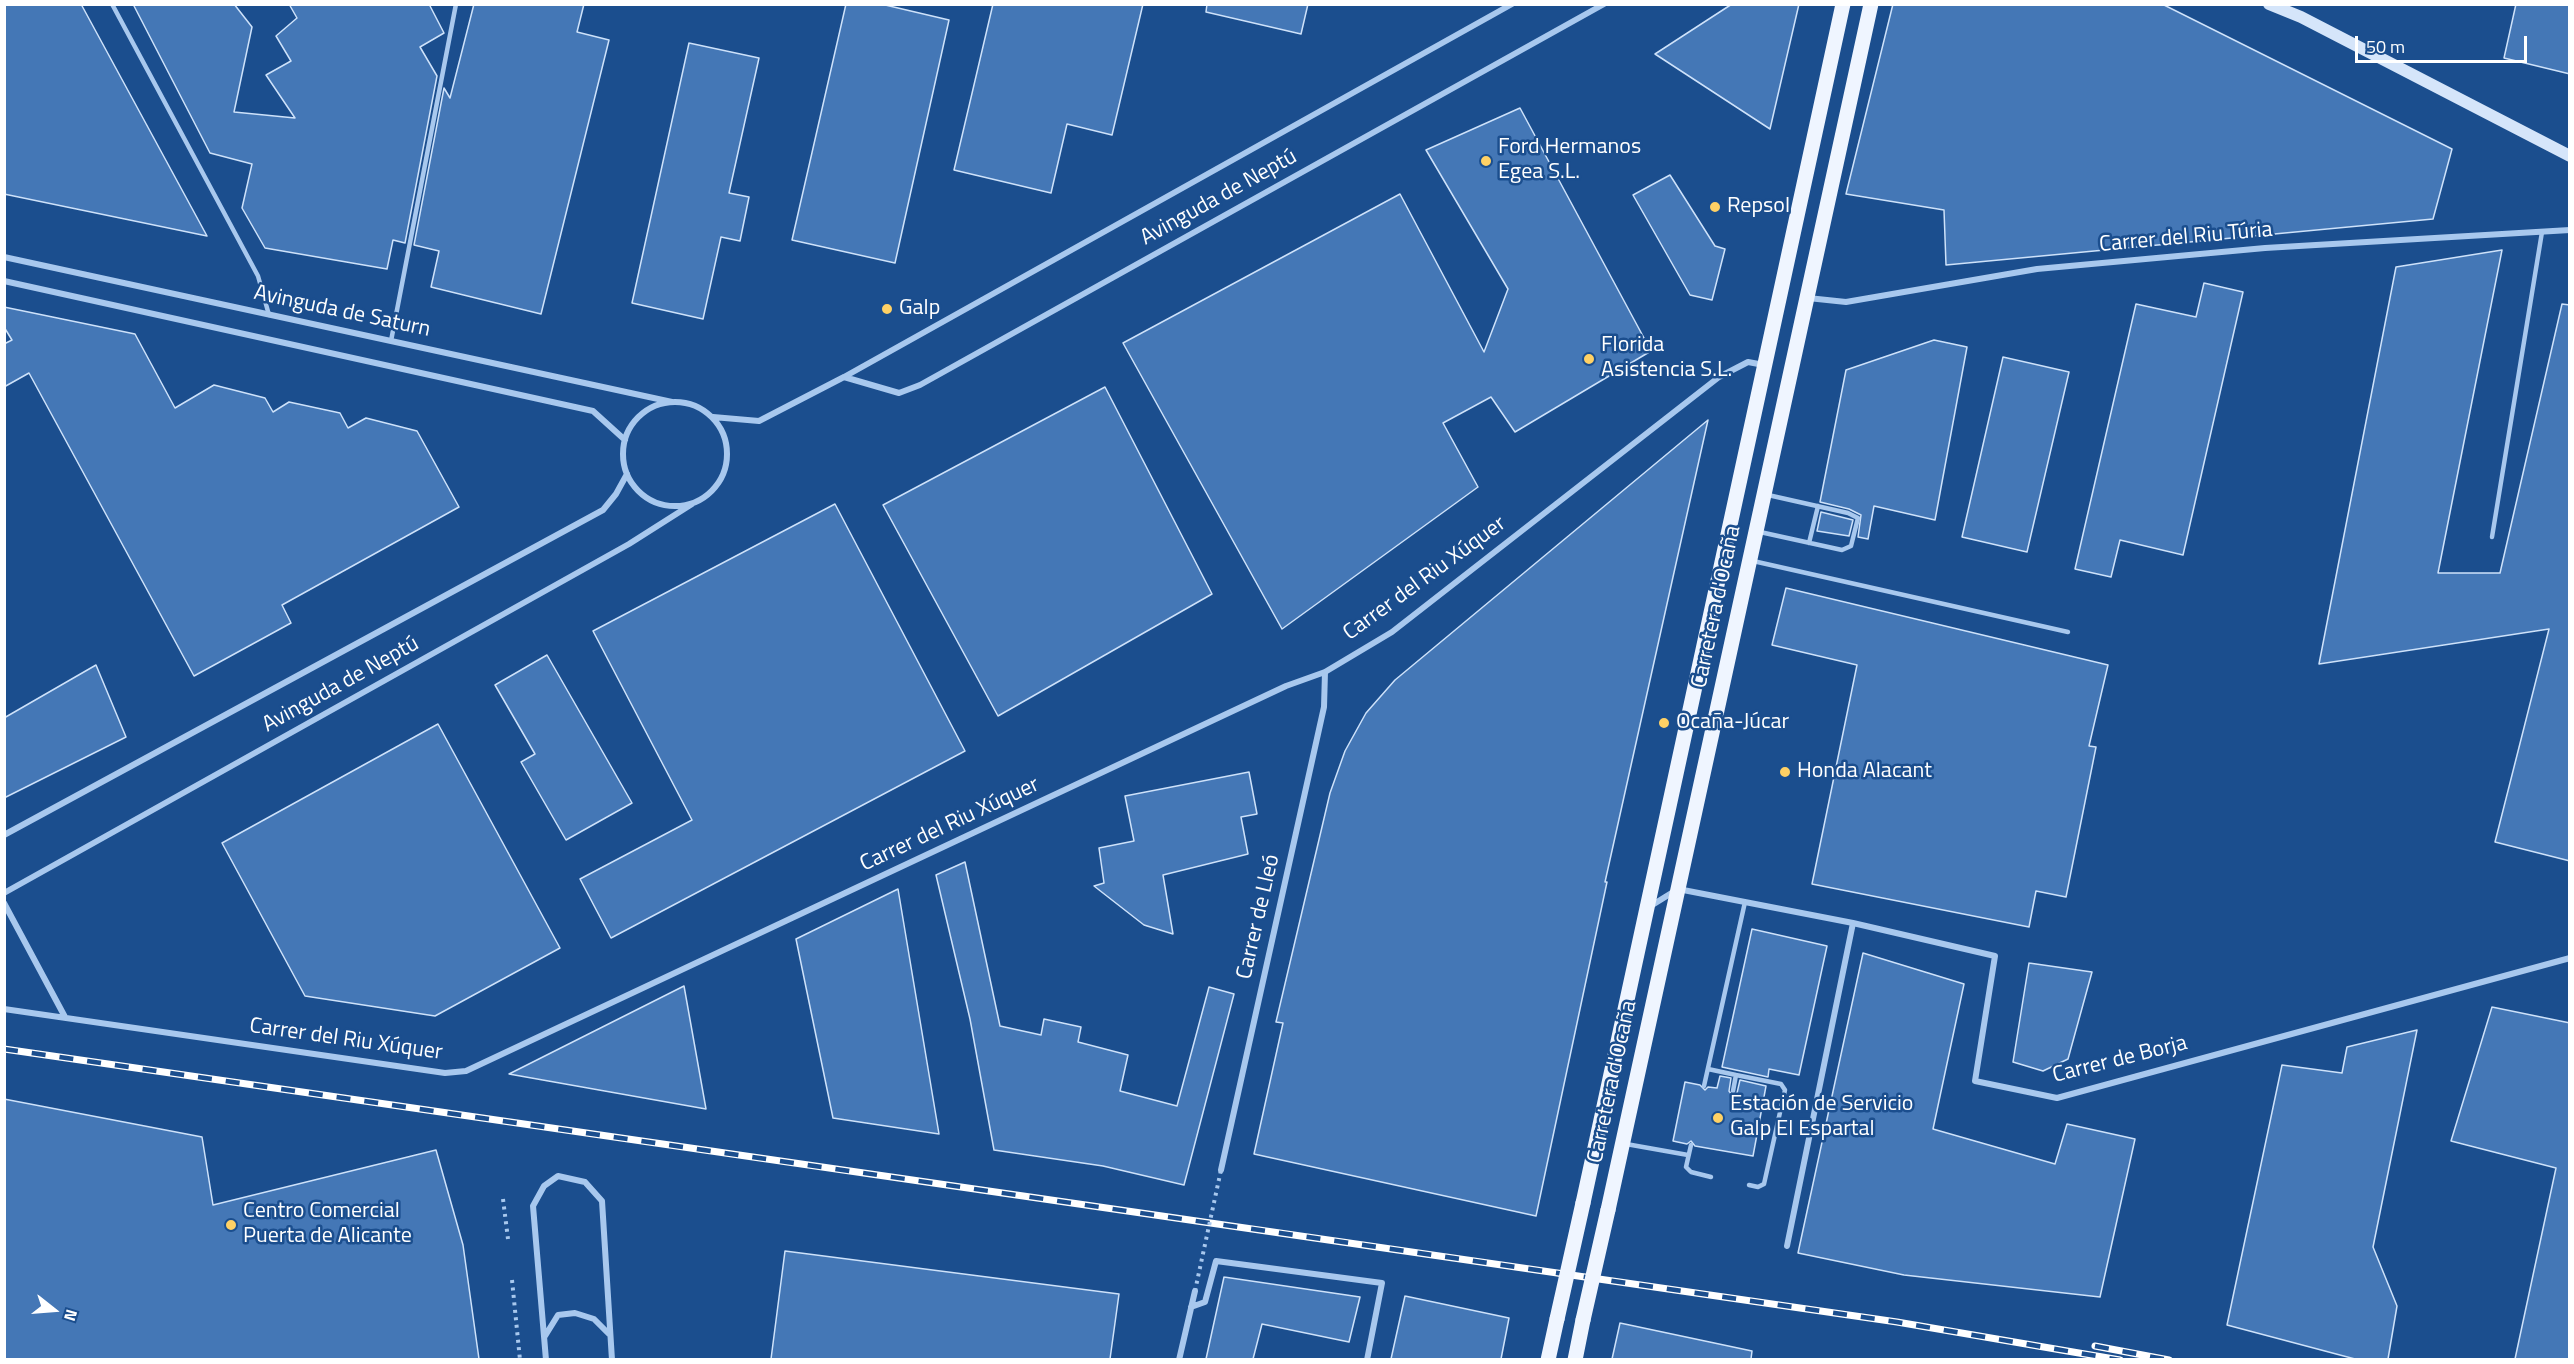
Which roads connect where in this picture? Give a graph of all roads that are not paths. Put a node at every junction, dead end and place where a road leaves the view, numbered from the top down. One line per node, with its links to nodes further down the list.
1 (112, 4): 16 (lane)
2 (456, 4): 17 (lane)
3 (1512, 4): 19 (street, Avinguda de Neptú)
4 (1604, 4): 19 (street, Avinguda de Neptú)
5 (1843, 4): 18 (main road, Carretera d'Ocaña)
6 (1871, 4): 15 (main road, Carretera d'Ocaña)
7 (2269, 4): 9 (street)
8 (2283, 4): 9 (street)
9 (2301, 17): 10 (street)
10 (2570, 156)
11 (2570, 230): 12 (street, Carrer del Riu Túria)
12 (2542, 232): 15 (street, Carrer del Riu Túria); 28 (lane)
13 (4, 257): 16 (street, Avinguda de Saturn)
14 (4, 281): 22 (street, Avinguda de Saturn)
15 (1808, 298): 24 (main road, Carretera d'Ocaña)
16 (269, 315): 17 (street, Avinguda de Saturn)
17 (391, 341): 20 (street, Avinguda de Saturn)
18 (1765, 365): 32 (street, Carrer del Riu Xúquer); 38 (main road, Carretera d'Ocaña)
19 (844, 377): 21 (street, Avinguda de Neptú)
20 (672, 402): 21 (street); 22 (street)
21 (713, 417): 25 (street)
22 (625, 440): 23 (street)
23 (627, 474): 25 (street); 33 (street, Avinguda de Neptú)
24 (1765, 494): 26 (lane); 27 (main road, Carretera d'Ocaña)
25 (692, 504): 35 (street, Avinguda de Neptú)
26 (1818, 506): 29 (lane); 29 (lane)
27 (1757, 532): 29 (lane); 30 (main road, Carretera d'Ocaña)
28 (2492, 537)
29 (1809, 543)
30 (1751, 560): 31 (lane); 34 (main road, Carretera d'Ocaña)
31 (2068, 632)
32 (1325, 672): 42 (street, Carrer del Riu Xúquer); 50 (street, Carrer de Lleó)
33 (4, 835)
34 (1678, 889): 36 (street, Carrer de Borja); 38 (street); 47 (main road, Carretera d'Ocaña)
35 (4, 893)
36 (1745, 902): 39 (street, Carrer de Borja); 43 (lane)
37 (4, 903): 42 (street)
38 (1646, 908): 62 (main road, Carretera d'Ocaña, bridge)
39 (1853, 923): 40 (street, Carrer de Borja); 53 (street)
40 (2570, 958)
41 (4, 1009): 42 (street, Carrer del Riu Xúquer)
42 (65, 1017)
43 (1708, 1069): 44 (lane); 45 (lane)
44 (1736, 1075): 46 (lane); 52 (lane)
45 (1704, 1086)
46 (1733, 1091)
47 (1623, 1143): 49 (lane); 63 (main road, Carretera d'Ocaña, bridge)
48 (1691, 1145): 49 (lane)
49 (1688, 1155): 51 (lane)
50 (1221, 1170)
51 (1711, 1177)
52 (1749, 1185)
53 (1787, 1246)
54 (1195, 1291): 55 (street)
55 (1191, 1307): 60 (street); 61 (street)
56 (610, 1334): 57 (street); 57 (street); 59 (street)
57 (544, 1337): 58 (street)
58 (546, 1359)
59 (612, 1359)
60 (1179, 1359)
61 (1367, 1359)
62 (1548, 1359)
63 (1575, 1359)

